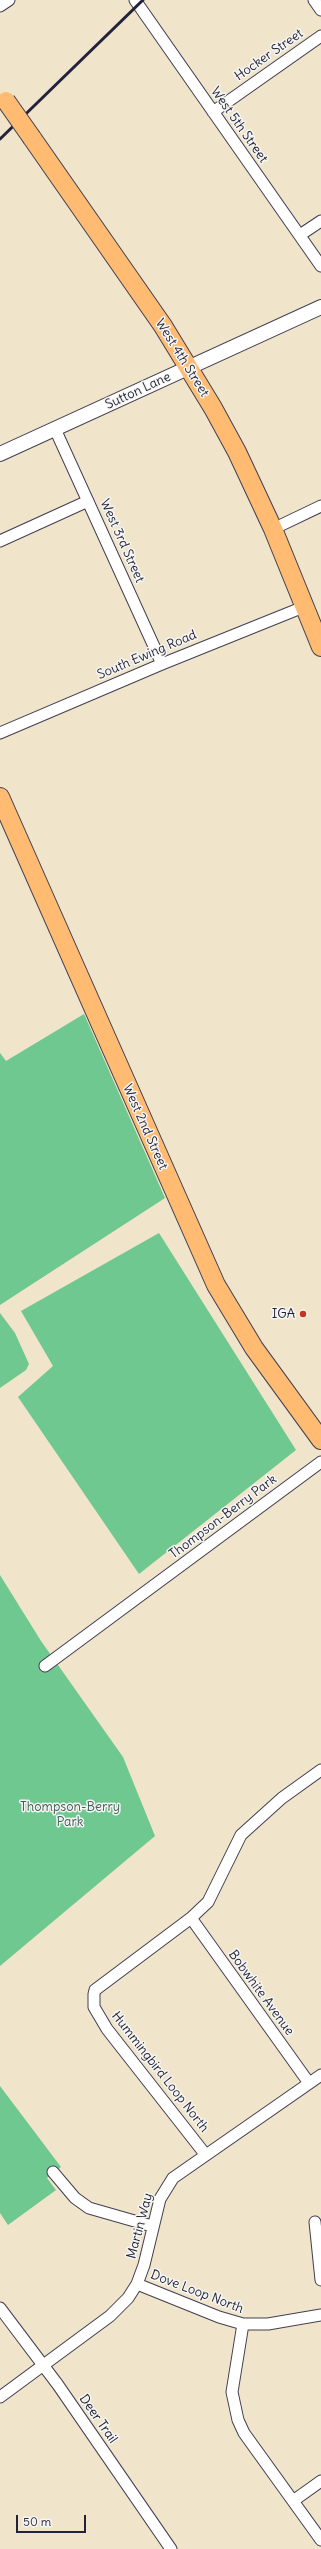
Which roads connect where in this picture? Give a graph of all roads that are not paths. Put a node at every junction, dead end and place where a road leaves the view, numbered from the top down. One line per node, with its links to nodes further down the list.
1 (9, 0): 4 (street)
2 (135, 0): 8 (street, West 5th Street)
3 (314, 0): 5 (street)
4 (0, 6)
5 (321, 10)
6 (321, 36): 8 (street, Hocker Street)
7 (3, 96): 13 (main road, West 4th Street, bridge)
8 (213, 112): 10 (street, West 5th Street)
9 (321, 221): 10 (street)
10 (300, 235): 11 (street, West 5th Street)
11 (321, 266)
12 (320, 309): 13 (street, Sutton Lane)
13 (189, 368): 14 (street, Sutton Lane); 18 (main road, West 4th Street)
14 (55, 429): 15 (street, Sutton Lane); 16 (street, West 3rd Street)
15 (0, 454)
16 (88, 501): 19 (street); 22 (street, West 3rd Street)
17 (321, 506): 18 (street)
18 (274, 529): 20 (main road, West 4th Street)
19 (0, 541)
20 (306, 606): 21 (main road, West 4th Street); 22 (street, South Ewing Road)
21 (319, 637)
22 (162, 664): 23 (street, South Ewing Road)
23 (0, 734)
24 (0, 797): 25 (main road, West 2nd Street)
25 (321, 1440)
26 (321, 1462): 27 (street, Thompson-Berry Park)
27 (45, 1666)
28 (321, 1770): 29 (street)
29 (190, 1918): 31 (street, Bobwhite Avenue); 32 (street, Hummingbird Loop North)
30 (321, 2075): 31 (street, Martin Way)
31 (309, 2083): 32 (street, Martin Way)
32 (205, 2154): 35 (street, Martin Way)
33 (53, 2172): 35 (street)
34 (315, 2222): 36 (street)
35 (152, 2226): 37 (street, Martin Way)
36 (321, 2280)
37 (137, 2284): 40 (street, Dove Loop North); 41 (street, Martin Way)
38 (0, 2308): 41 (street, Deer Trail)
39 (321, 2316): 40 (street)
40 (243, 2324): 44 (street, Dove Loop North)
41 (43, 2366): 42 (street, Martin Way); 46 (street, Deer Trail)
42 (0, 2397)
43 (321, 2481): 44 (street)
44 (293, 2500): 45 (street, Dove Loop North)
45 (321, 2540)
46 (166, 2547)

